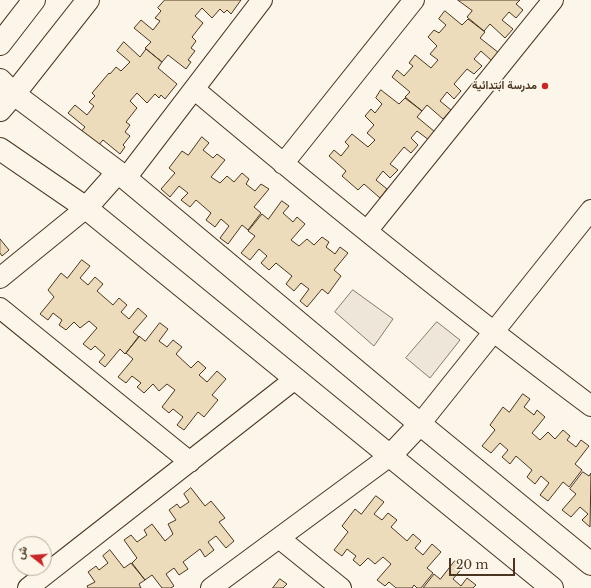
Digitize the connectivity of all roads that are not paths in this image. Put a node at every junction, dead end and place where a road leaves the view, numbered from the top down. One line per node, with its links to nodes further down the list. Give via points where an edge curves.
1 (34, 0): 6 (street)
2 (88, 0): 8 (street)
3 (262, 0): 7 (street)
4 (414, 0): 10 (street)
5 (553, 0): 14 (street)
6 (0, 44)
7 (194, 89): 10 (street); 11 (street)
8 (5, 95): 11 (street)
9 (0, 149): 12 (street)
10 (283, 164): 14 (street)
11 (122, 175): 12 (street); 20 (street)
12 (86, 208): 15 (street); 18 (street)
13 (591, 210): 17 (street)
14 (367, 231): 17 (street)
15 (0, 278)
16 (0, 308): 22 (street)
17 (493, 333): 19 (street); 20 (street)
18 (295, 379): 21 (street); 22 (street)
19 (591, 406)
20 (420, 424): 21 (street); 24 (street)
21 (390, 456): 23 (street); 28 (street)
22 (190, 462): 25 (street)
23 (280, 538): 26 (street); 27 (street)
24 (591, 564)
25 (28, 588)
26 (211, 588)
27 (341, 588)
28 (552, 588)

